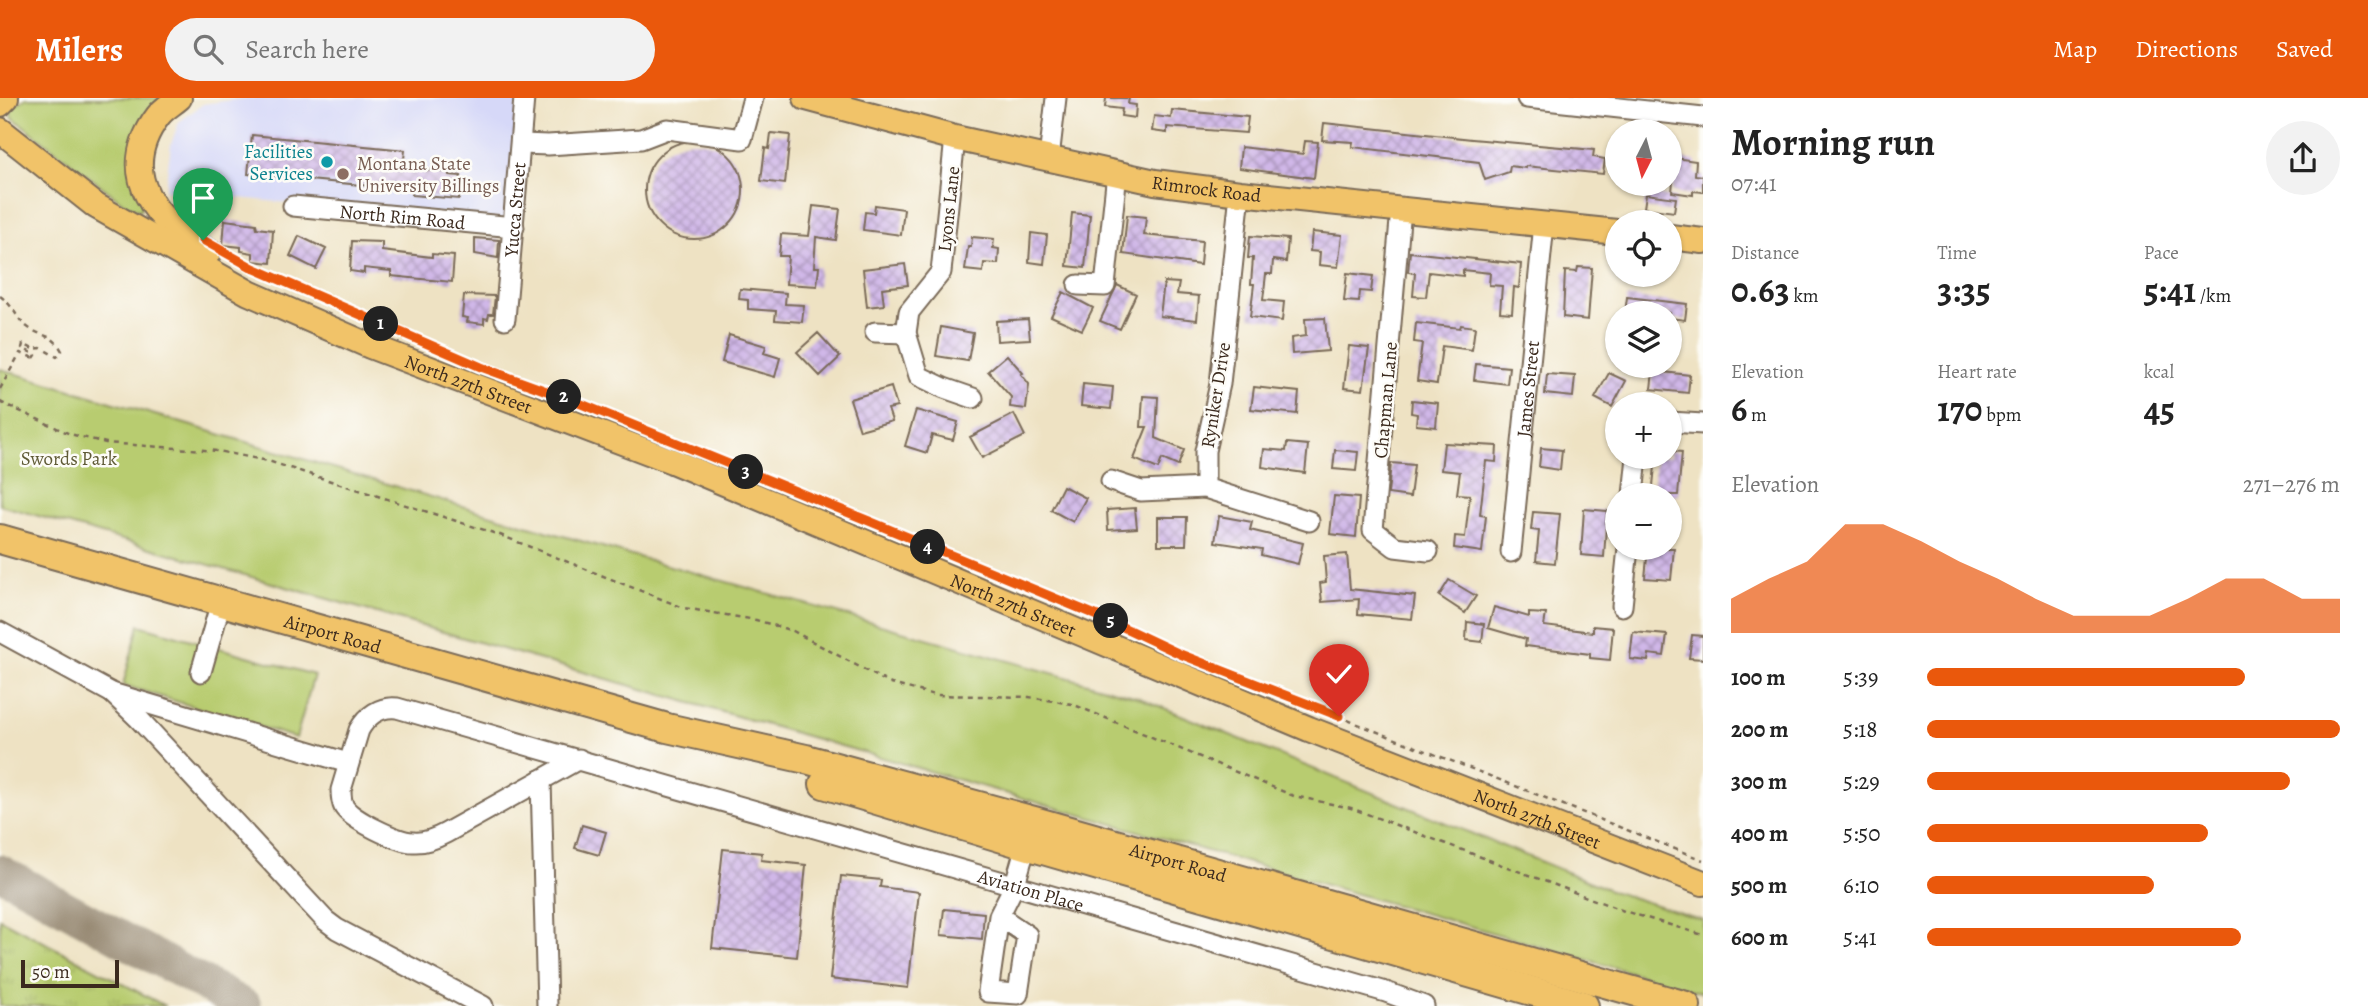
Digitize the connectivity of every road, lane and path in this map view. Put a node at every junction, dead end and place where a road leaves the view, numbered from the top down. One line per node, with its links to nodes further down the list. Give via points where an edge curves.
1 (6, 98): 8 (main road)
2 (179, 98): 29 (main road, via 159,114 140,157 146,194 155,210 185,239)
3 (524, 98): 12 (street, Yucca Street)
4 (753, 98): 12 (street, via 742,139 667,129 641,139)
5 (806, 98): 11 (main road, Rimrock Road)
6 (1056, 98): 13 (street)
7 (1527, 98): 9 (street)
8 (0, 104)
9 (1703, 117)
10 (0, 130): 29 (main road, North 27th Street, via 96,206 249,293)
11 (955, 138): 13 (main road, Rimrock Road); 28 (street, Lyons Lane, via 941,272 909,312)
12 (522, 144): 19 (street, Yucca Street)
13 (1049, 159): 14 (main road, Rimrock Road)
14 (1117, 173): 15 (main road, Rimrock Road); 24 (street, via 1105,286)
15 (1240, 193): 17 (main road, Rimrock Road); 39 (street, Ryniker Drive, via 1220,384 1205,451)
16 (293, 206): 19 (street, North Rim Road)
17 (1401, 209): 18 (main road, Rimrock Road); 43 (street, Chapman Lane, via 1373,530 1395,547)
18 (1544, 224): 20 (main road, Rimrock Road); 44 (street, James Street)
19 (514, 227): 26 (street, Yucca Street)
20 (1605, 231)
21 (1682, 238): 22 (main road)
22 (1703, 241)
23 (223, 251): 30 (path)
24 (1078, 285)
25 (0, 296): 32 (path, via 29,329 55,339 62,351 57,357 23,344 36,358 20,353)
26 (505, 319)
27 (875, 332): 28 (street)
28 (906, 333): 33 (street, via 919,376)
29 (370, 346): 58 (main road, North 27th Street, via 672,461 1309,729)
30 (481, 367)
31 (492, 371): 35 (path)
32 (0, 389)
33 (973, 398)
34 (0, 402): 61 (path, via 70,434 106,443 219,451 268,461 500,535 684,608 793,631 891,684 934,695 1029,697 1072,704 1294,796 1351,808 1624,911)
35 (623, 421)
36 (1682, 423): 37 (street)
37 (1703, 424)
38 (1111, 481): 39 (street, via 1141,491)
39 (1205, 488): 41 (street)
40 (807, 496): 49 (path)
41 (1309, 521)
42 (0, 539): 46 (highway, Airport Road)
43 (1428, 551)
44 (1511, 552)
45 (1627, 560): 47 (street)
46 (221, 602): 51 (street); 56 (highway, Airport Road, via 667,728 802,777)
47 (1622, 606)
48 (0, 632): 52 (street)
49 (1169, 648)
50 (1206, 664): 57 (path)
51 (201, 672)
52 (112, 693): 54 (street); 63 (street, via 325,920)
53 (579, 759): 54 (street, Aviation Place, via 387,707 363,722); 55 (street); 59 (street, Aviation Place)
54 (348, 763): 55 (street, Aviation Place, via 341,790 344,806 358,819 410,842 436,838)
55 (541, 780): 64 (street)
56 (1030, 833): 59 (street); 62 (highway, Airport Road); 68 (highway, Airport Road)
57 (1703, 860)
58 (1703, 883)
59 (1015, 884): 60 (street); 65 (street, Aviation Place)
60 (999, 916)
61 (1703, 935)
62 (1496, 981): 66 (highway); 67 (highway, Airport Road)
63 (483, 1006)
64 (547, 1006)
65 (1424, 1006)
66 (1519, 1006)
67 (1584, 1006)
68 (1686, 1006)

